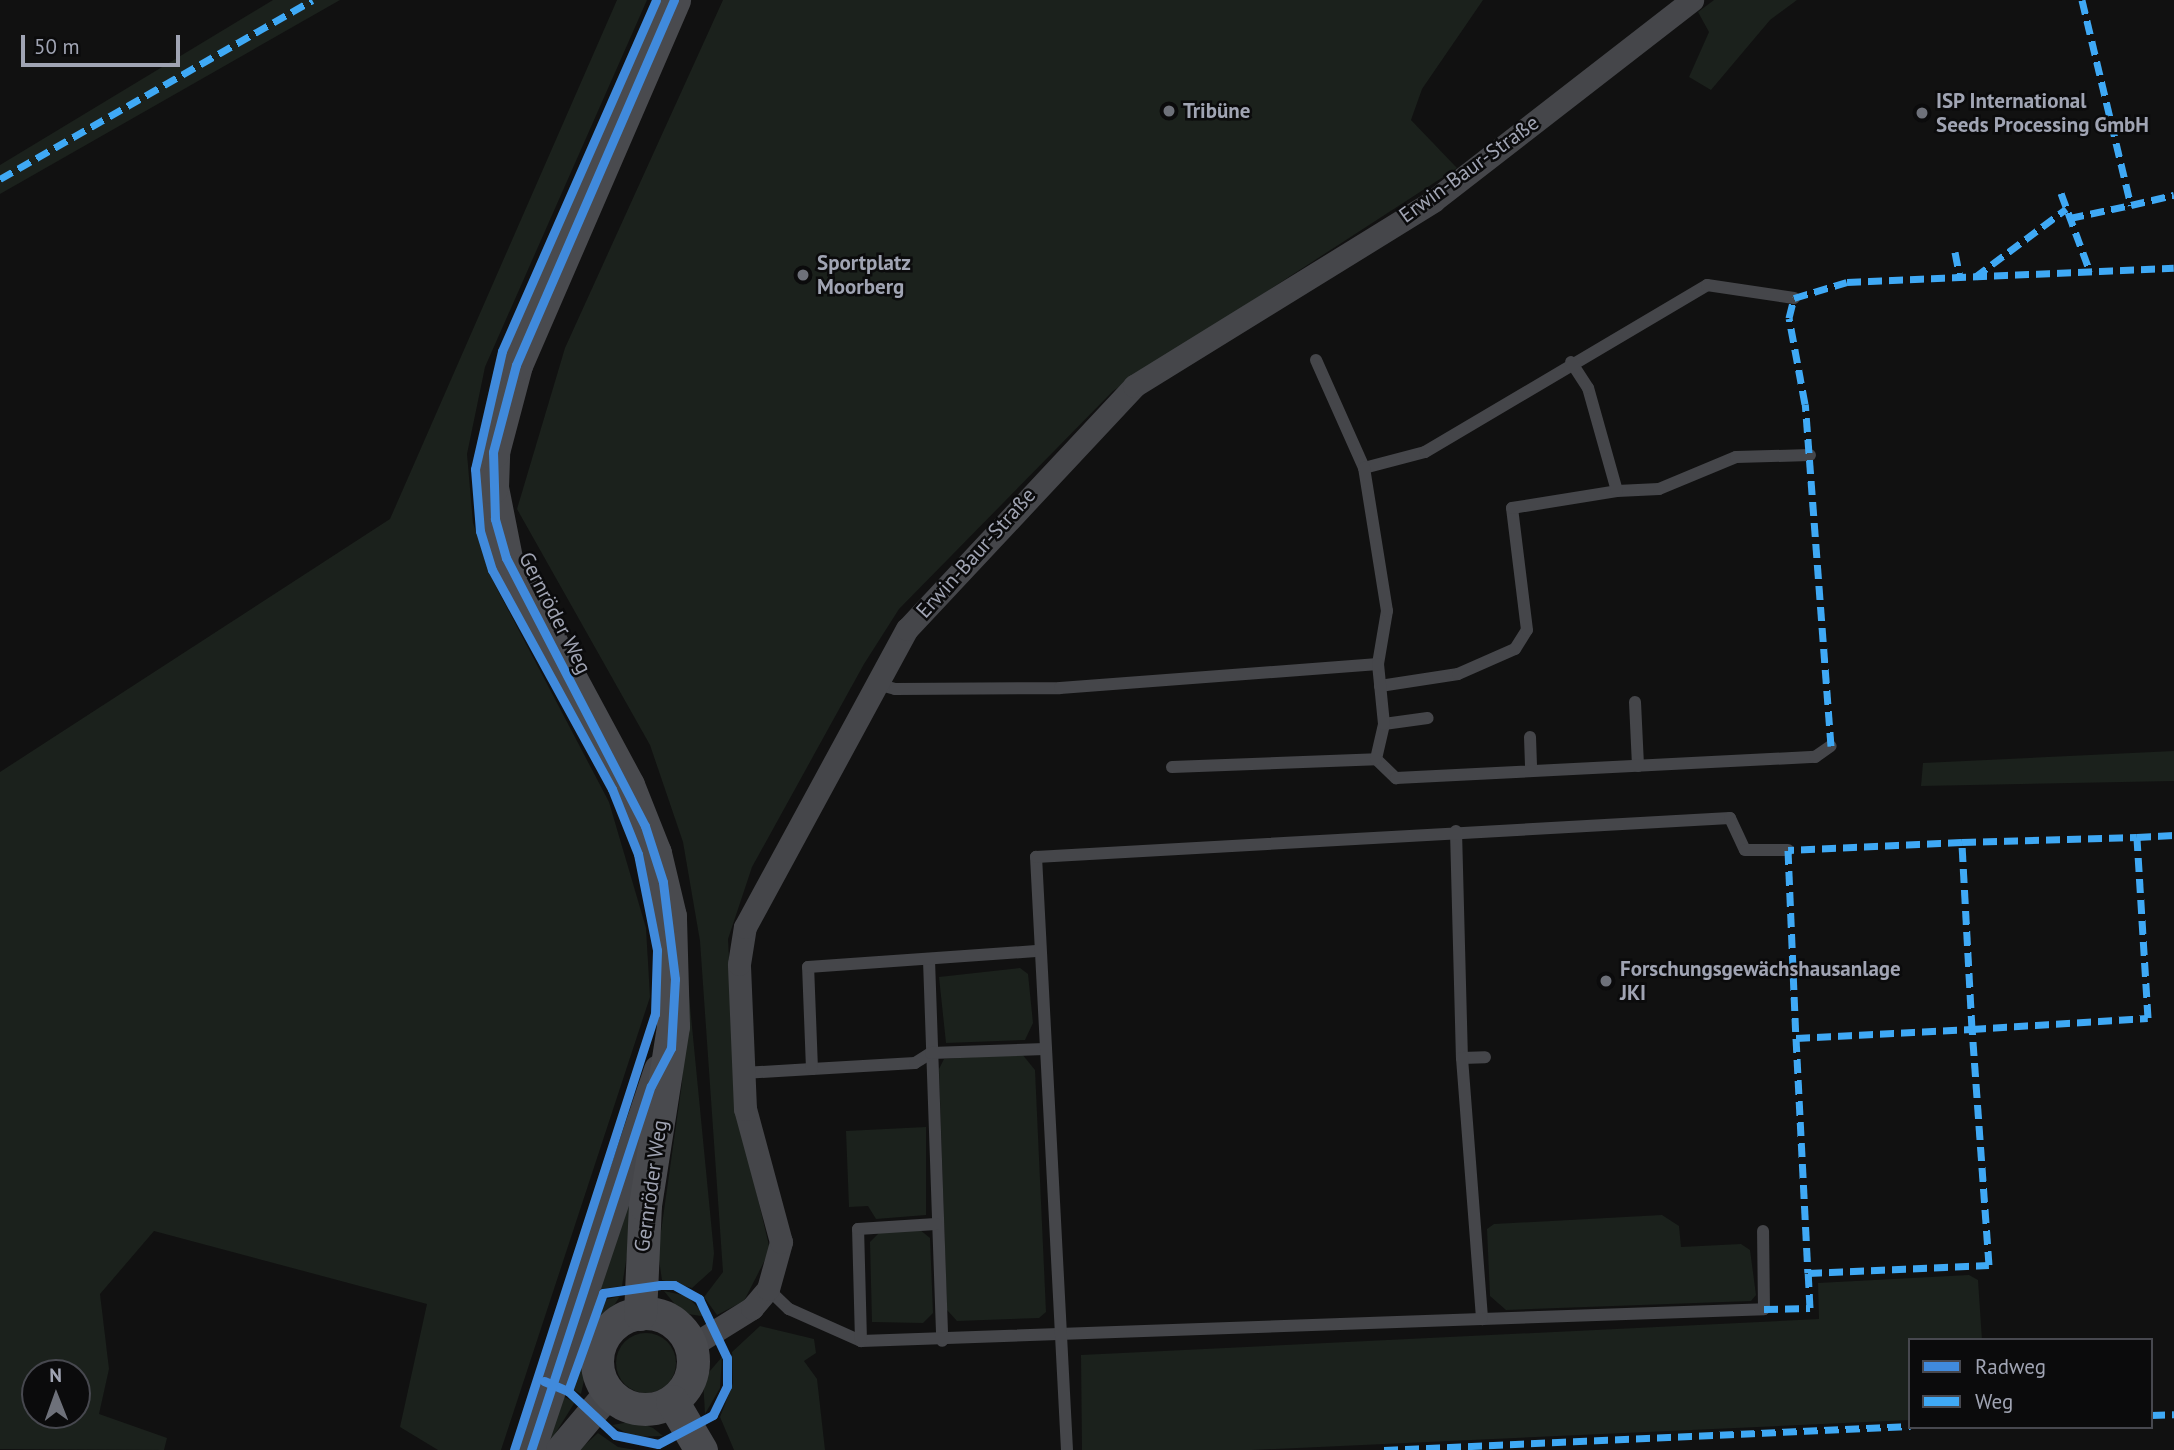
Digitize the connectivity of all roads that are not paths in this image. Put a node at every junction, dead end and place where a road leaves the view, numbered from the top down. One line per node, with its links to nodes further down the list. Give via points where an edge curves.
1 (674, 0): 25 (main road, Gernröder Weg, via 516,365 493,452 492,487 495,519 519,589 628,785 655,853 673,948)
2 (1692, 0): 10 (street, Erwin-Baur-Straße, via 1433,201 1134,386 955,573 907,629)
3 (1794, 298): 5 (lane, via 1706,285)
4 (1316, 360): 7 (lane)
5 (1571, 362): 7 (lane, via 1425,452); 8 (lane, via 1588,388)
6 (1810, 455): 8 (lane, via 1736,457 1659,489)
7 (1364, 468): 9 (lane, via 1387,611)
8 (1617, 491): 11 (lane, via 1512,508 1527,630 1515,649 1458,674)
9 (1378, 664): 10 (lane, via 1060,688 895,689); 11 (lane)
10 (873, 683): 31 (street, Erwin-Baur-Straße, via 745,927 739,964)
11 (1380, 686): 14 (lane)
12 (1635, 702): 18 (lane)
13 (1428, 718): 14 (lane)
14 (1384, 724): 17 (lane)
15 (1530, 737): 20 (lane)
16 (1830, 746): 18 (lane, via 1815,757)
17 (1376, 759): 19 (lane); 20 (lane, via 1396,778)
18 (1638, 766): 20 (lane)
19 (1172, 767)
20 (1531, 771)
21 (1455, 831): 22 (lane, via 1730,818 1745,850); 23 (lane, via 1036,857); 29 (lane)
22 (1788, 850)
23 (1039, 951): 24 (lane); 26 (lane)
24 (929, 960): 27 (lane); 30 (lane, via 808,967)
25 (671, 1048): 35 (main road, Gernröder Weg, via 645,1205); 43 (street, via 651,1086)
26 (1045, 1049): 27 (lane); 37 (lane)
27 (931, 1053): 30 (lane, via 915,1063); 32 (lane)
28 (1485, 1057): 29 (lane)
29 (1462, 1058): 36 (lane)
30 (812, 1069): 31 (lane)
31 (743, 1073): 34 (street, Erwin-Baur-Straße, via 753,1144 780,1220 777,1268)
32 (936, 1224): 38 (lane, via 858,1228); 39 (lane)
33 (1763, 1231): 36 (lane, via 1764,1309)
34 (768, 1289): 38 (lane, via 789,1309); 40 (street, Erwin-Baur-Straße, via 733,1325)
35 (640, 1314): 40 (main road, via 669,1319); 41 (main road, via 617,1322 602,1340 598,1370)
36 (1482, 1319): 37 (lane)
37 (1061, 1335): 39 (lane); 46 (lane)
38 (862, 1341): 39 (lane)
39 (942, 1341)
40 (691, 1346): 42 (main road, via 692,1374)
41 (608, 1393): 42 (main road, via 636,1409); 44 (street)
42 (672, 1401): 45 (main road)
43 (531, 1450)
44 (561, 1450)
45 (701, 1450)
46 (1067, 1450)

